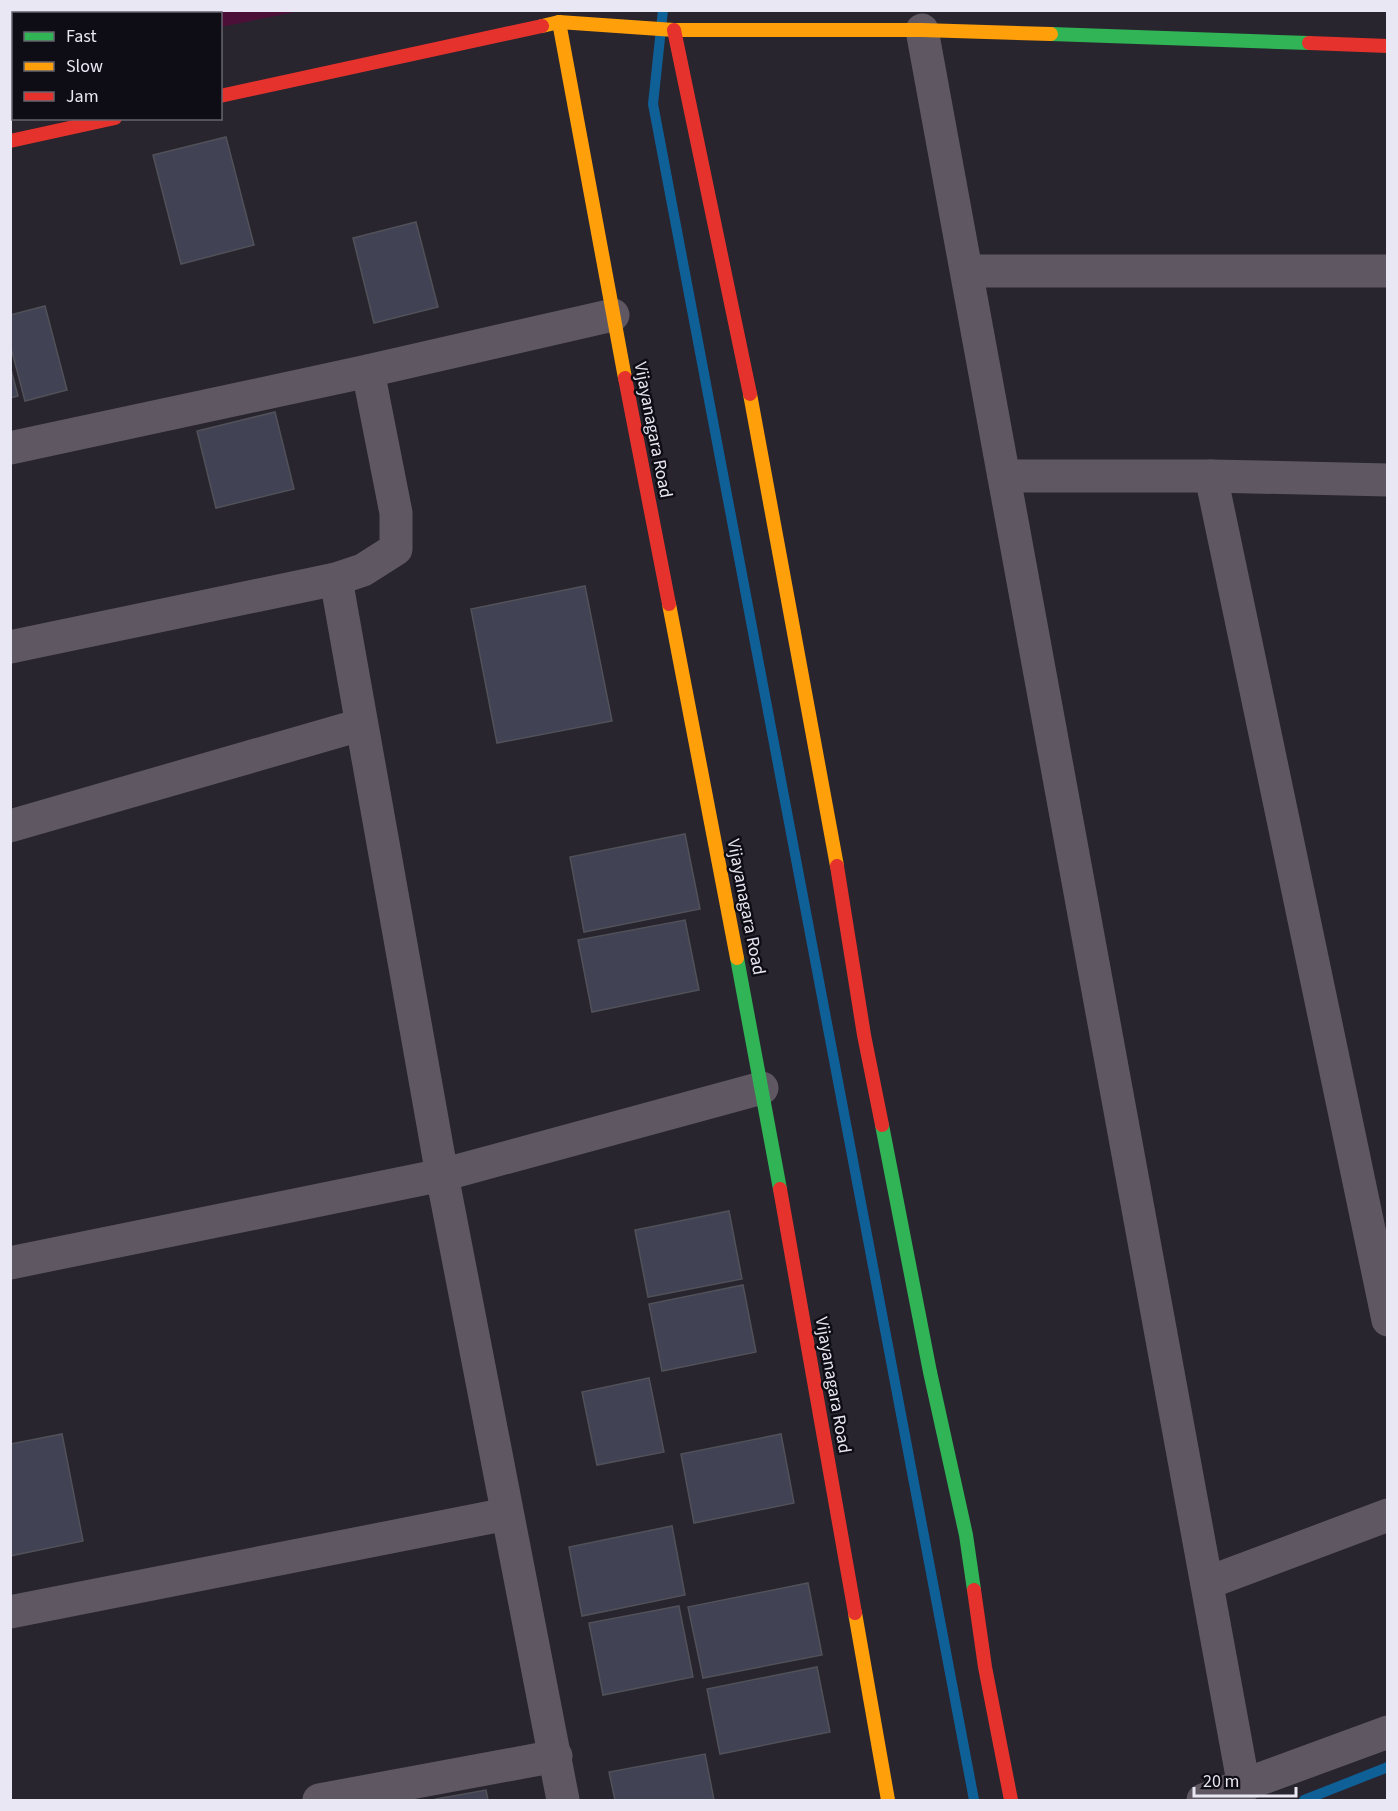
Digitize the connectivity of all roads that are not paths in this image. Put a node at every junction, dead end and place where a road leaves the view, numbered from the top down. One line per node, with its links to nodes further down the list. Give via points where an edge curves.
1 (598, 18): 2 (street); 3 (street)
2 (559, 22): 6 (street); 11 (street, Vijayanagara Road)
3 (674, 30): 4 (street); 35 (street, via 760,444 829,815 864,1035 966,1535 985,1667)
4 (922, 30): 5 (street); 10 (street)
5 (1388, 46)
6 (222, 96)
7 (107, 120): 8 (street)
8 (10, 141)
9 (1388, 270): 10 (street)
10 (967, 271): 14 (street)
11 (613, 315): 12 (street); 21 (street, Vijayanagara Road)
12 (368, 371): 13 (street); 17 (street, via 396,513 396,549 363,570)
13 (10, 448)
14 (1004, 476): 15 (street); 27 (street)
15 (1211, 476): 16 (street); 24 (street)
16 (1388, 480)
17 (336, 579): 18 (street); 19 (street)
18 (10, 647)
19 (360, 725): 20 (street); 22 (street)
20 (10, 826)
21 (762, 1088): 22 (street); 34 (street, Vijayanagara Road)
22 (442, 1175): 23 (street); 25 (street)
23 (10, 1263)
24 (1388, 1320)
25 (507, 1514): 28 (street); 30 (street)
26 (1388, 1515): 27 (street)
27 (1207, 1583): 31 (street)
28 (10, 1612)
29 (1388, 1732): 31 (street)
30 (555, 1756): 32 (street); 33 (street)
31 (1244, 1787): 36 (street)
32 (319, 1800)
33 (563, 1800)
34 (888, 1800)
35 (1011, 1800)
36 (1203, 1800)

